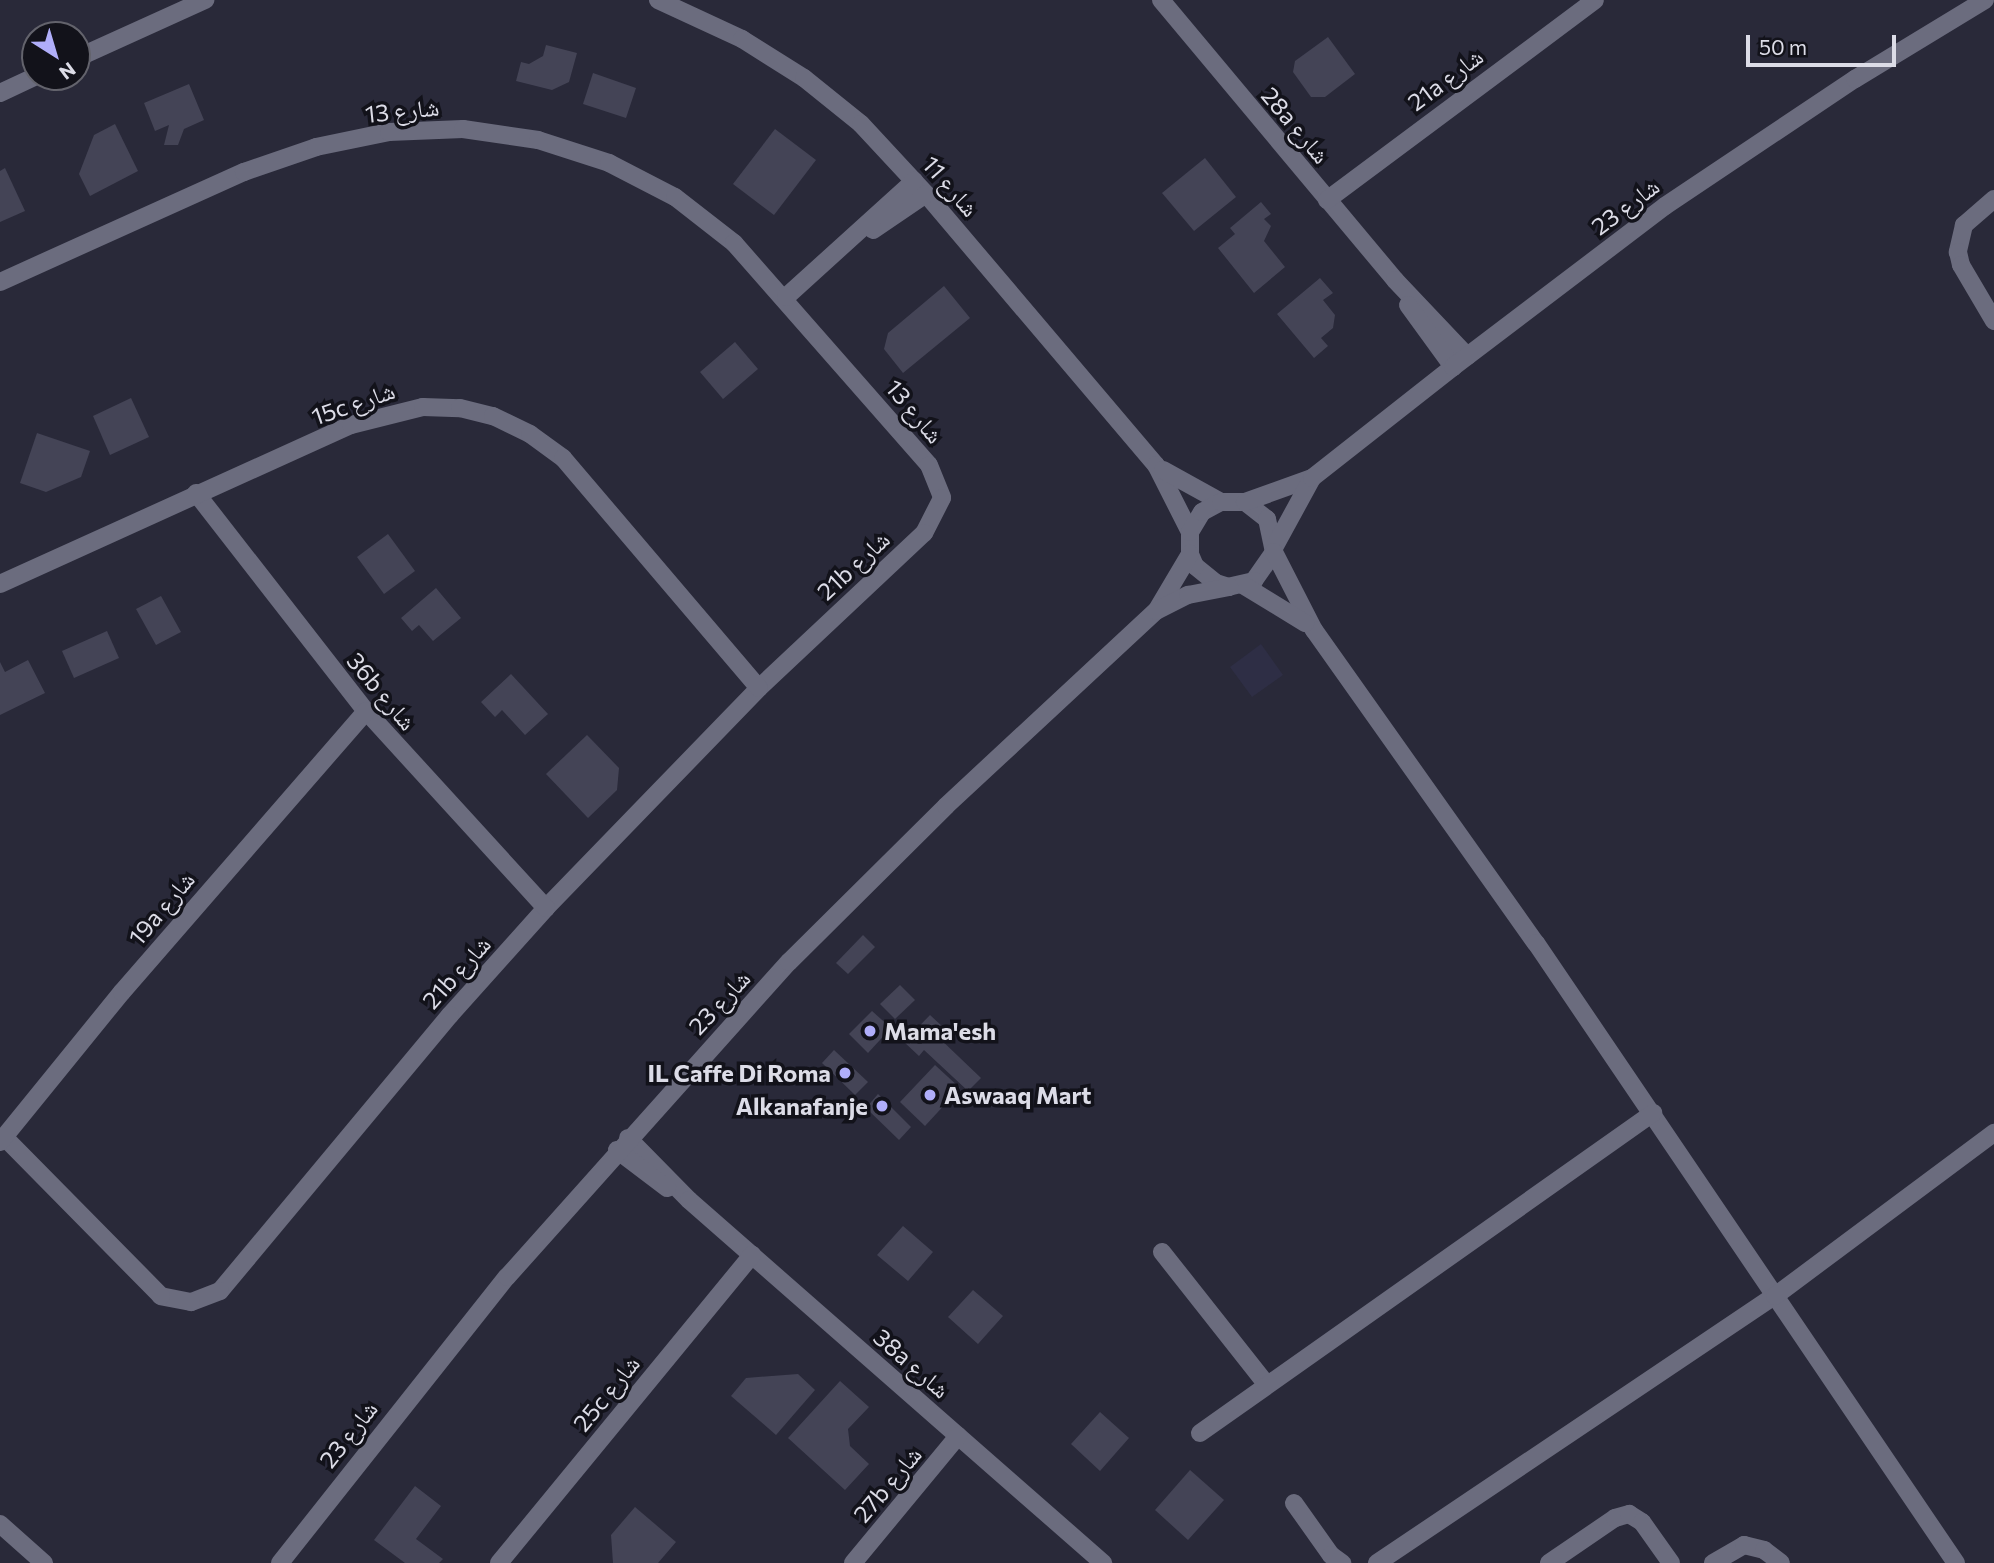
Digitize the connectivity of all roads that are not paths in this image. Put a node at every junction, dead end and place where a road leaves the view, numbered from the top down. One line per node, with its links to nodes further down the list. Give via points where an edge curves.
1 (205, 0): 6 (street)
2 (658, 0): 9 (street, شارع 11, via 742,39 804,78 861,124)
3 (1161, 0): 11 (street, 28a شارع)
4 (1595, 0): 11 (street, 21a شارع)
5 (1985, 0): 15 (street, شارع 23, via 1665,206)
6 (91, 52)
7 (21, 83): 8 (street)
8 (0, 93)
9 (920, 187): 13 (street); 16 (street, شارع 11)
10 (1994, 199): 14 (street, via 1964,225 1958,252)
11 (1327, 200): 15 (street, 28a شارع)
12 (0, 282): 13 (street, شارع 13, via 244,172 316,147 389,132 463,129 537,140 609,163 664,191 734,243)
13 (786, 297): 19 (street, شارع 13, via 929,465)
14 (1994, 320)
15 (1460, 362): 17 (street, شارع 23)
16 (1156, 465): 20 (street, شارع 11); 22 (street, شارع 11)
17 (1312, 478): 21 (street, شارع 23); 23 (street, شارع 23)
18 (196, 493): 25 (street, 15c شارع); 29 (street, 15c شارع, via 388,413 460,408 493,416 530,434 563,458); 30 (street, 36b شارع)
19 (942, 498): 29 (street, 21b شارع, via 924,533)
20 (1221, 502): 21 (street); 22 (street, via 1202,512)
21 (1245, 502): 23 (street, via 1267,519)
22 (1190, 531): 24 (street)
23 (1275, 549): 26 (street, via 1263,573); 28 (street)
24 (1190, 554): 26 (street, via 1204,576); 27 (street, شارع 23)
25 (0, 584)
26 (1236, 586): 27 (street, شارع 23, via 1188,595); 28 (street)
27 (1156, 611): 35 (street, شارع 23, via 877,874)
28 (1314, 630): 32 (street)
29 (758, 688): 31 (street, 21b شارع)
30 (366, 711): 31 (street, 36b شارع); 34 (street, 19a شارع, via 130,982)
31 (546, 908): 34 (street, 21b شارع, via 425,1045 230,1280 206,1299 176,1301 149,1286)
32 (1653, 1113): 38 (street); 39 (street)
33 (1994, 1133): 38 (street)
34 (2, 1139)
35 (623, 1144): 37 (street, 38a شارع); 46 (street, شارع 23, via 405,1401)
36 (1162, 1252): 39 (street)
37 (752, 1255): 41 (street, 38a شارع); 47 (street, 25c شارع)
38 (1775, 1296): 51 (street); 56 (street)
39 (1267, 1385): 40 (street)
40 (1200, 1433)
41 (958, 1436): 48 (street, 27b شارع); 49 (street, 38a شارع)
42 (1294, 1503): 50 (street, via 1331,1555)
43 (0, 1524): 44 (street)
44 (24, 1557): 45 (street)
45 (44, 1563)
46 (280, 1563)
47 (499, 1563)
48 (853, 1563)
49 (1103, 1563)
50 (1342, 1563)
51 (1377, 1563)
52 (1549, 1563): 53 (street, via 1615,1518 1629,1514 1642,1522)
53 (1671, 1563)
54 (1713, 1563): 55 (street, via 1744,1545 1764,1550)
55 (1781, 1563)
56 (1956, 1563)

